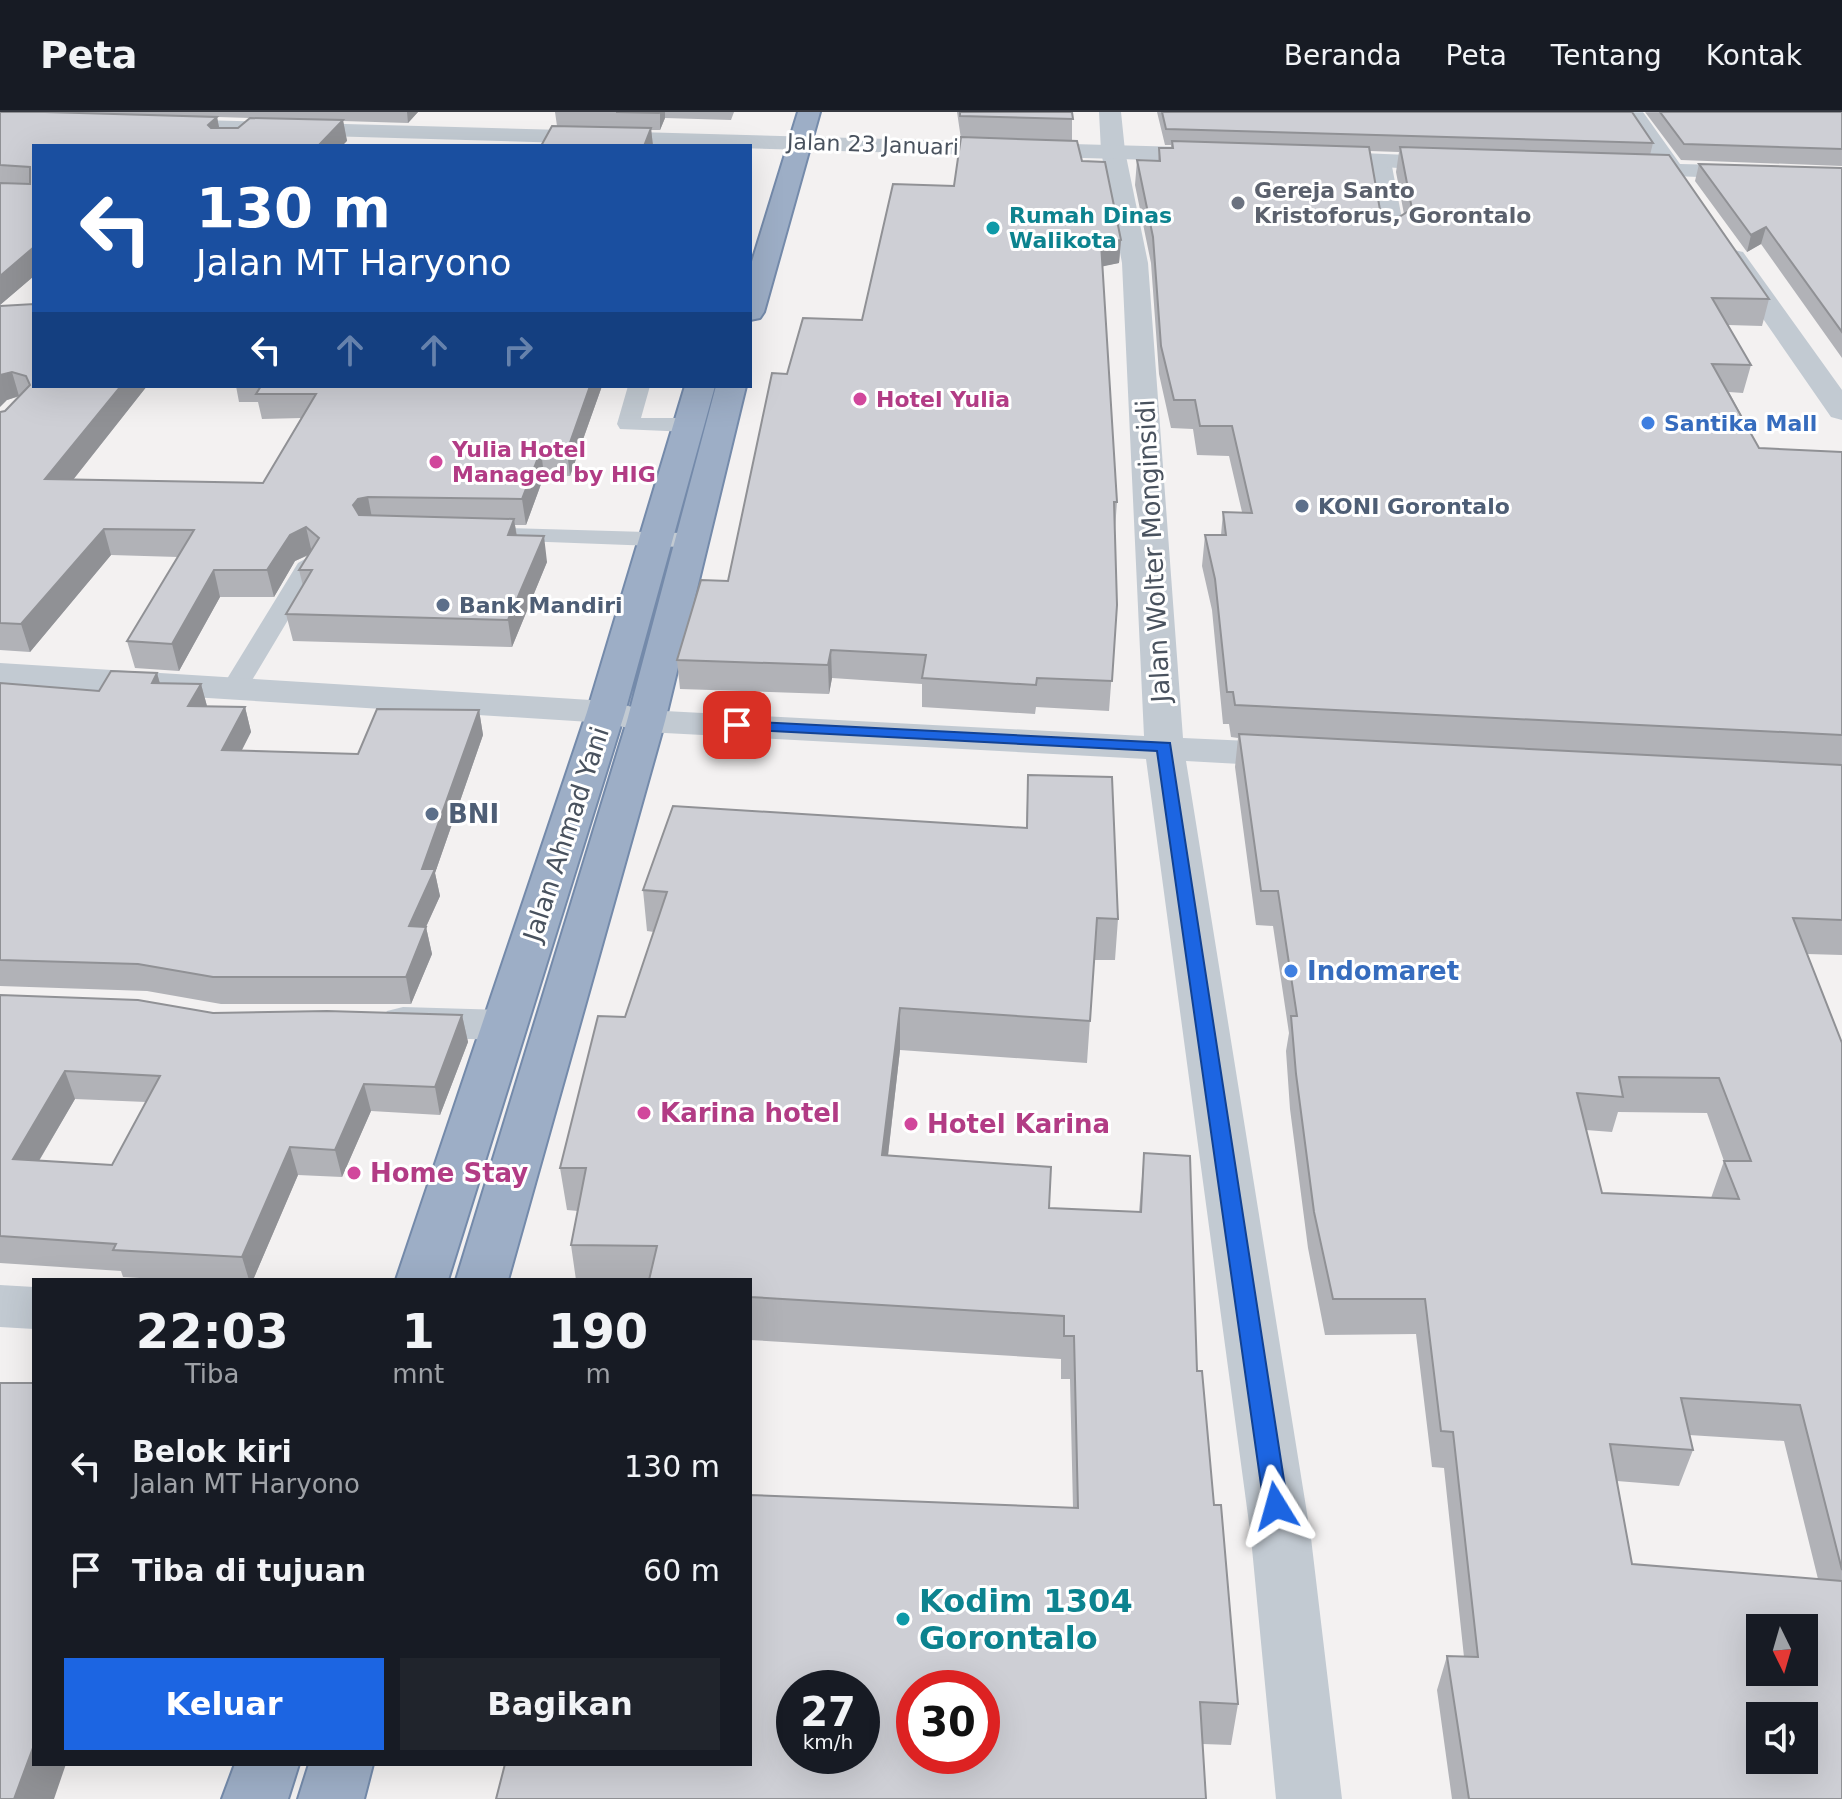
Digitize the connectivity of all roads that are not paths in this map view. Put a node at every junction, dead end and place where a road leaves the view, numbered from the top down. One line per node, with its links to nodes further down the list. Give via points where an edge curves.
1 (784, 112): 7 (highway)
2 (809, 112): 8 (highway)
3 (1110, 112): 9 (street, Jalan Wolter Monginsidi)
4 (1632, 112): 16 (street)
5 (140, 125): 6 (street, Jalan 23 Januari)
6 (232, 128): 7 (street, Jalan 23 Januari)
7 (776, 141): 8 (street, Jalan 23 Januari); 15 (highway)
8 (802, 144): 9 (street, Jalan 23 Januari); 21 (highway)
9 (1113, 151): 10 (street, Jalan 23 Januari); 35 (street, Jalan Wolter Monginsidi, via 1135,263)
10 (1238, 156)
11 (1285, 157): 12 (street)
12 (1379, 161): 13 (street); 20 (street)
13 (1472, 164)
14 (1595, 168): 16 (street)
15 (766, 171)
16 (1673, 171): 17 (street); 18 (street)
17 (1842, 175)
18 (1690, 196)
19 (1717, 234): 26 (street)
20 (1392, 235)
21 (759, 241): 22 (highway)
22 (752, 296)
23 (638, 388): 27 (lane, via 628,424)
24 (699, 388): 27 (highway, Jalan Ahmad Yani)
25 (730, 388): 29 (highway, Jalan Ahmad Yani)
26 (1842, 411)
27 (690, 425): 29 (highway, Jalan Ahmad Yani)
28 (451, 534): 29 (lane)
29 (674, 539): 33 (highway, Jalan Ahmad Yani); 34 (highway, Jalan Ahmad Yani)
30 (310, 563): 32 (lane)
31 (0, 674): 32 (street)
32 (235, 687): 33 (street)
33 (606, 712): 34 (street); 37 (highway, Jalan Ahmad Yani)
34 (646, 721): 35 (street); 38 (highway, Jalan Ahmad Yani)
35 (1164, 746): 36 (street); 49 (street, Jalan Wolter Monginsidi, via 1281,1538)
36 (1338, 758)
37 (538, 921): 38 (highway); 40 (highway, Jalan Ahmad Yani)
38 (585, 929): 42 (highway, Jalan Ahmad Yani)
39 (365, 1021): 40 (street)
40 (504, 1025): 41 (highway, Jalan Ahmad Yani)
41 (423, 1278)
42 (483, 1278)
43 (0, 1306): 44 (street)
44 (32, 1308)
45 (266, 1766): 47 (highway)
46 (340, 1766): 48 (highway)
47 (255, 1799)
48 (331, 1799)
49 (1309, 1799)

